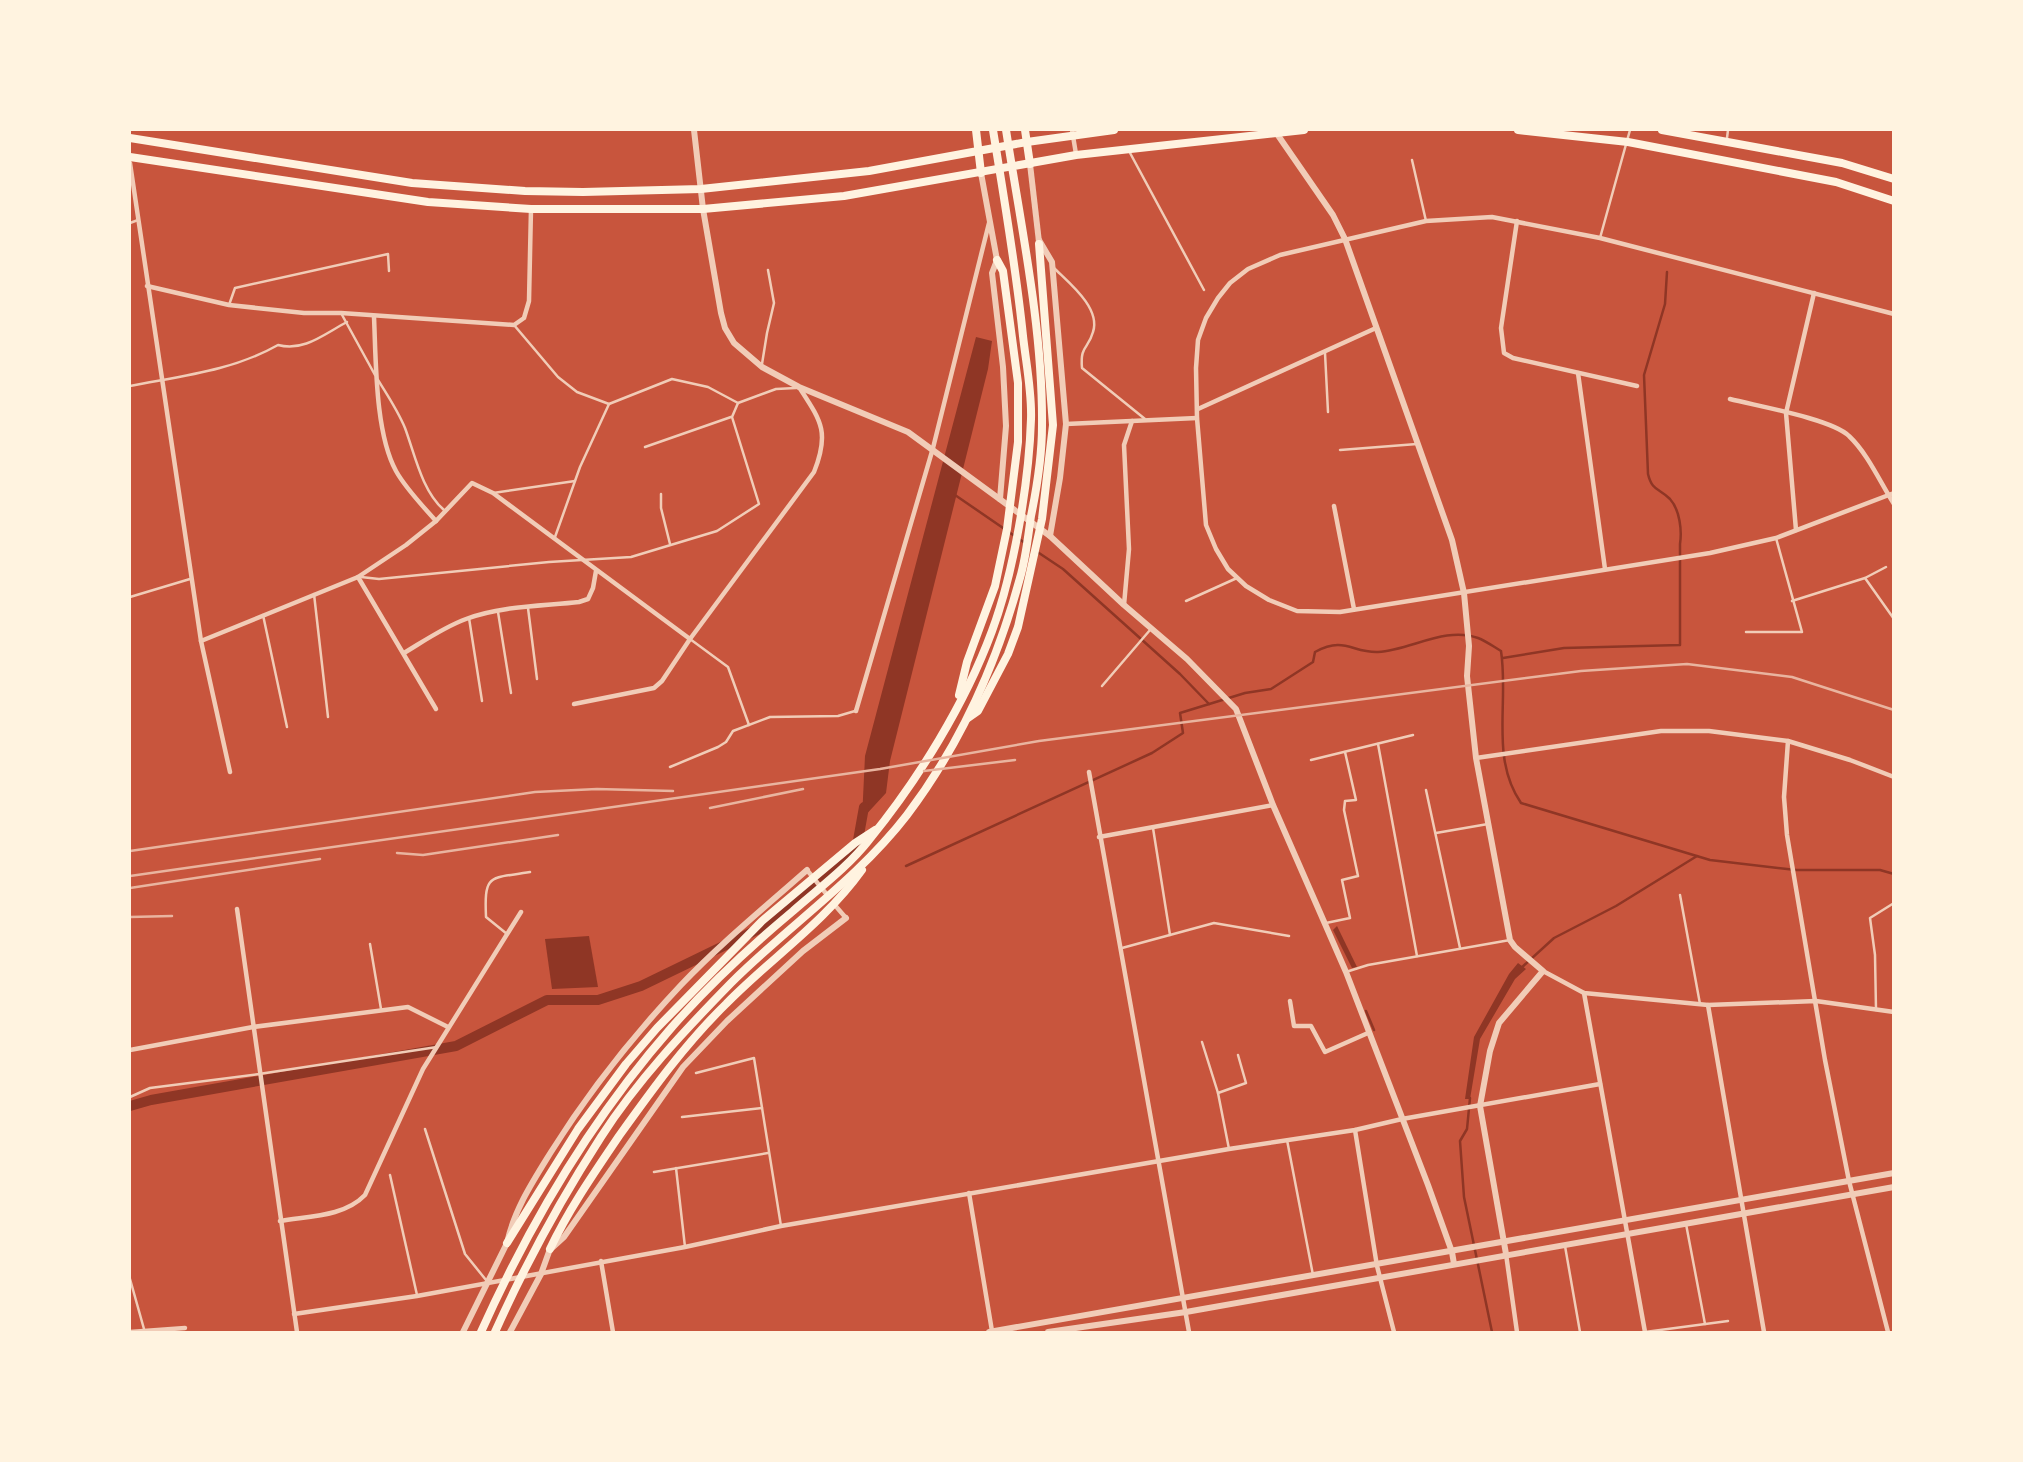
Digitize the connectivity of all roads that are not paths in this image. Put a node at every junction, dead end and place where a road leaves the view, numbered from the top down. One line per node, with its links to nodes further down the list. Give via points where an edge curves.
1 (694, 130): 28 (street)
2 (976, 130): 20 (main road)
3 (993, 130): 121 (main road, via 1018,287 1031,417 1011,561 993,630)
4 (1006, 130): 125 (main road, via 1038,343 1042,428 1021,575 1000,642)
5 (1025, 130): 16 (main road)
6 (1114, 130): 13 (main road)
7 (1304, 130): 12 (main road)
8 (1518, 130): 17 (main road)
9 (1630, 130): 17 (lane)
10 (1662, 130): 14 (main road)
11 (1728, 130): 18 (lane)
12 (1275, 131): 19 (main road); 38 (street)
13 (1072, 132): 16 (main road); 21 (street)
14 (1695, 133): 18 (main road)
15 (130, 138): 28 (main road, via 412,183 525,191)
16 (1027, 142): 20 (main road); 25 (main road)
17 (1628, 142): 29 (main road, via 1836,182); 37 (lane)
18 (1726, 142): 27 (main road, via 1842,163)
19 (1128, 149): 21 (main road); 45 (lane)
20 (979, 152): 26 (main road); 28 (main road, via 869,171)
21 (1076, 155): 25 (main road)
22 (130, 157): 30 (main road, via 428,202)
23 (1412, 160): 34 (lane)
24 (130, 163): 33 (street)
25 (1030, 164): 26 (main road); 39 (street)
26 (981, 173): 31 (main road, via 844,196); 32 (street)
27 (1894, 179)
28 (701, 189): 31 (street)
29 (1894, 201)
30 (531, 209): 31 (main road); 52 (street, via 527,311)
31 (704, 209): 55 (street, via 725,328 734,343)
32 (990, 219): 40 (street); 75 (street)
33 (138, 220): 36 (lane); 44 (street)
34 (1426, 221): 35 (street, via 1493,216); 38 (street)
35 (1517, 221): 37 (street); 56 (street, via 1501,328 1504,353)
36 (130, 223)
37 (1600, 238): 46 (street)
38 (1345, 239): 53 (street); 65 (street, via 1280,255 1230,283 1206,318 1198,340)
39 (1039, 242): 41 (street); 125 (main road, via 1053,425 1042,519 1008,654 978,711)
40 (997, 260): 81 (street, via 992,273 1006,426); 121 (main road, via 1003,271 1018,383 1018,442 995,586 967,662)
41 (1052, 265): 70 (lane, via 1088,305 1094,321 1093,333 1080,353 1082,368); 72 (street)
42 (768, 270): 55 (lane, via 774,303)
43 (389, 271): 47 (lane, via 388,254 235,288)
44 (147, 286): 47 (street); 58 (street)
45 (1204, 290)
46 (1814, 293): 49 (street); 67 (street)
47 (229, 305): 48 (street)
48 (341, 313): 50 (street); 51 (lane)
49 (1894, 314)
50 (374, 317): 52 (street); 57 (street)
51 (347, 322): 57 (lane); 58 (lane, via 304,347 278,345 228,366)
52 (514, 325): 64 (lane, via 558,377)
53 (1377, 327): 54 (street); 73 (street)
54 (1325, 351): 65 (street); 66 (lane)
55 (762, 367): 61 (street)
56 (1578, 373): 60 (street); 93 (street)
57 (377, 379): 84 (lane, via 393,403 434,501); 85 (street, via 387,452 404,483)
58 (160, 380): 59 (lane); 96 (street)
59 (130, 386)
60 (1637, 386)
61 (799, 387): 63 (lane, via 776,389); 75 (street, via 908,432); 113 (street, via 820,419 823,438 814,472)
62 (1730, 399): 67 (street)
63 (738, 403): 64 (lane, via 708,387 672,379); 68 (lane)
64 (609, 404): 77 (lane)
65 (1198, 410): 69 (street)
66 (1328, 412)
67 (1786, 413): 80 (street, via 1827,423 1848,435); 86 (street)
68 (732, 417): 74 (lane); 90 (lane, via 759,504 717,531)
69 (1197, 418): 70 (street); 97 (street, via 1206,525 1228,569)
70 (1146, 420): 71 (street)
71 (1132, 421): 72 (street); 104 (street, via 1124,445 1129,550)
72 (1066, 424): 87 (street)
73 (1417, 444): 76 (lane); 99 (street, via 1452,540)
74 (645, 447)
75 (933, 449): 81 (street); 123 (street)
76 (1340, 450)
77 (575, 481): 78 (lane); 88 (lane)
78 (493, 493): 84 (street, via 472,483); 88 (street)
79 (662, 494): 90 (lane)
80 (1891, 494): 82 (street); 86 (street)
81 (1000, 499): 87 (street)
82 (1894, 504)
83 (1334, 506): 106 (street)
84 (446, 512): 85 (street)
85 (436, 521): 95 (street)
86 (1796, 530): 89 (street)
87 (1050, 537): 104 (street)
88 (554, 538): 91 (street)
89 (1776, 538): 93 (street); 103 (lane)
90 (670, 544): 91 (lane, via 631,557)
91 (582, 559): 94 (street); 95 (lane, via 379,579)
92 (1886, 567): 98 (lane)
93 (1605, 569): 99 (street)
94 (596, 570): 105 (street, via 588,599); 113 (street)
95 (358, 577): 100 (street); 115 (street)
96 (192, 578): 101 (lane); 114 (street)
97 (1238, 578): 102 (lane); 106 (street, via 1269,600 1297,611)
98 (1865, 578): 103 (lane); 110 (lane)
99 (1464, 593): 106 (street); 132 (street)
100 (314, 594): 108 (street); 124 (lane)
101 (130, 597)
102 (1186, 601)
103 (1792, 601): 112 (lane, via 1802,632)
104 (1124, 606): 111 (street)
105 (528, 608): 107 (street); 116 (lane)
106 (1354, 609)
107 (498, 612): 109 (street); 118 (lane)
108 (263, 615): 114 (street); 127 (lane)
109 (469, 618): 115 (street); 119 (lane)
110 (1894, 619)
111 (1151, 628): 117 (lane); 139 (street, via 1236,709)
112 (1746, 632)
113 (690, 639): 120 (street, via 654,688); 126 (lane, via 728,667)
114 (201, 641): 135 (street)
115 (404, 653): 122 (street)
116 (537, 679)
117 (1102, 685)
118 (511, 693)
119 (482, 701)
120 (574, 704)
121 (956, 708): 142 (main road)
122 (436, 709)
123 (856, 711): 126 (lane, via 838,716 771,717)
124 (328, 717)
125 (968, 718): 145 (main road, via 906,816)
126 (749, 726): 134 (lane, via 733,731 718,747)
127 (287, 727)
128 (1413, 735): 130 (lane)
129 (1788, 741): 132 (street, via 1709,731 1661,731); 137 (street); 166 (street, via 1787,835)
130 (1378, 744): 131 (lane); 161 (lane)
131 (1345, 752): 133 (lane); 153 (lane, via 1356,800 1345,801 1344,810 1358,876 1342,880 1350,918)
132 (1476, 758): 140 (street)
133 (1311, 760)
134 (670, 767)
135 (230, 772)
136 (1090, 774): 144 (street)
137 (1894, 777)
138 (1426, 790): 143 (lane)
139 (1273, 805): 141 (street); 153 (street)
140 (1489, 824): 143 (lane); 157 (street)
141 (1152, 826): 144 (street); 155 (lane)
142 (877, 828): 210 (main road, via 762,921 657,1028 578,1129); 235 (main road, via 830,879 713,982 643,1062 593,1128 528,1237)
143 (1436, 833): 160 (lane)
144 (1099, 837): 159 (street)
145 (875, 851): 213 (main road, via 834,907 762,969 685,1047 579,1194); 236 (main road, via 734,980 639,1085 602,1136 542,1237)
146 (807, 870): 152 (street); 210 (street, via 698,969 585,1100 528,1189)
147 (530, 872): 154 (lane, via 496,878 486,886 486,917)
148 (1680, 895): 167 (lane)
149 (1894, 903): 170 (lane, via 1870,918)
150 (237, 909): 172 (street)
151 (521, 912): 154 (street)
152 (846, 918): 213 (street, via 736,1012 683,1067 564,1237)
153 (1323, 923): 163 (street)
154 (507, 934): 173 (street)
155 (1170, 935): 156 (lane, via 1214,923); 159 (lane)
156 (1289, 936)
157 (1510, 940): 160 (lane); 162 (street)
158 (370, 944): 169 (lane)
159 (1121, 948): 193 (street)
160 (1461, 949): 161 (lane)
161 (1417, 956): 163 (lane)
162 (1543, 971): 164 (street); 184 (street, via 1499,1023)
163 (1346, 972): 174 (street)
164 (1584, 993): 167 (street); 181 (street)
165 (1290, 1001): 174 (street, via 1294,1027 1311,1026 1325,1052)
166 (1816, 1001): 168 (street); 170 (street); 198 (street)
167 (1700, 1004): 168 (street)
168 (1708, 1005): 202 (street)
169 (381, 1009): 172 (street); 173 (street, via 408,1007)
170 (1876, 1010): 171 (street)
171 (1894, 1012)
172 (253, 1027): 177 (street); 180 (street)
173 (449, 1027): 176 (street)
174 (1368, 1033): 187 (street)
175 (1202, 1042): 182 (lane)
176 (437, 1047): 180 (lane); 204 (street, via 365,1195 344,1210)
177 (130, 1050)
178 (1238, 1055): 182 (lane, via 1246,1083)
179 (696, 1073): 185 (lane, via 754,1058)
180 (259, 1076): 183 (lane, via 150,1088); 204 (street)
181 (1600, 1084): 184 (street); 205 (street)
182 (1218, 1093): 191 (lane)
183 (130, 1097)
184 (1480, 1106): 187 (street); 209 (street)
185 (763, 1108): 186 (lane); 192 (lane)
186 (682, 1117)
187 (1402, 1119): 189 (street); 214 (street)
188 (425, 1129): 223 (lane, via 465,1254)
189 (1355, 1130): 190 (street); 218 (street)
190 (1287, 1140): 191 (street); 220 (lane)
191 (1229, 1149): 193 (street)
192 (770, 1152): 194 (lane); 207 (lane)
193 (1159, 1162): 200 (street); 225 (street)
194 (676, 1168): 195 (lane); 212 (lane)
195 (654, 1172)
196 (1894, 1173): 198 (street)
197 (390, 1175): 224 (lane)
198 (1849, 1181): 201 (street); 202 (street)
199 (1894, 1187): 201 (street)
200 (969, 1193): 207 (street); 239 (street)
201 (1852, 1194): 203 (street); 247 (street)
202 (1741, 1200): 203 (street); 205 (street)
203 (1743, 1213): 206 (street); 246 (street)
204 (280, 1221): 227 (street)
205 (1625, 1221): 208 (street); 209 (street)
206 (1685, 1222): 208 (street); 229 (lane)
207 (781, 1226): 212 (street)
208 (1627, 1234): 211 (street); 245 (street)
209 (1503, 1242): 214 (street); 215 (street)
210 (508, 1243): 223 (street)
211 (1565, 1244): 215 (street); 244 (lane)
212 (685, 1247): 216 (street)
213 (550, 1250): 219 (street)
214 (1452, 1252): 217 (street); 218 (street)
215 (1506, 1254): 217 (street); 243 (street)
216 (601, 1261): 219 (street); 238 (street)
217 (1454, 1264): 221 (street)
218 (1377, 1266): 220 (street); 221 (street)
219 (541, 1274): 223 (street); 237 (street)
220 (1313, 1276): 225 (street)
221 (1382, 1277): 226 (street); 242 (street)
222 (130, 1279): 232 (lane)
223 (487, 1282): 224 (street); 234 (street)
224 (417, 1296): 227 (street)
225 (1185, 1299): 226 (street); 239 (street)
226 (1186, 1312): 240 (street); 241 (street)
227 (294, 1314): 233 (street)
228 (1728, 1321): 229 (lane)
229 (1704, 1324): 245 (lane)
230 (186, 1330): 232 (street)
231 (130, 1332): 232 (street)
232 (144, 1332)
233 (297, 1332)
234 (463, 1332)
235 (481, 1332)
236 (495, 1332)
237 (510, 1332)
238 (613, 1332)
239 (992, 1332)
240 (1048, 1332)
241 (1189, 1332)
242 (1394, 1332)
243 (1517, 1332)
244 (1580, 1332)
245 (1645, 1332)
246 (1764, 1332)
247 (1888, 1332)

